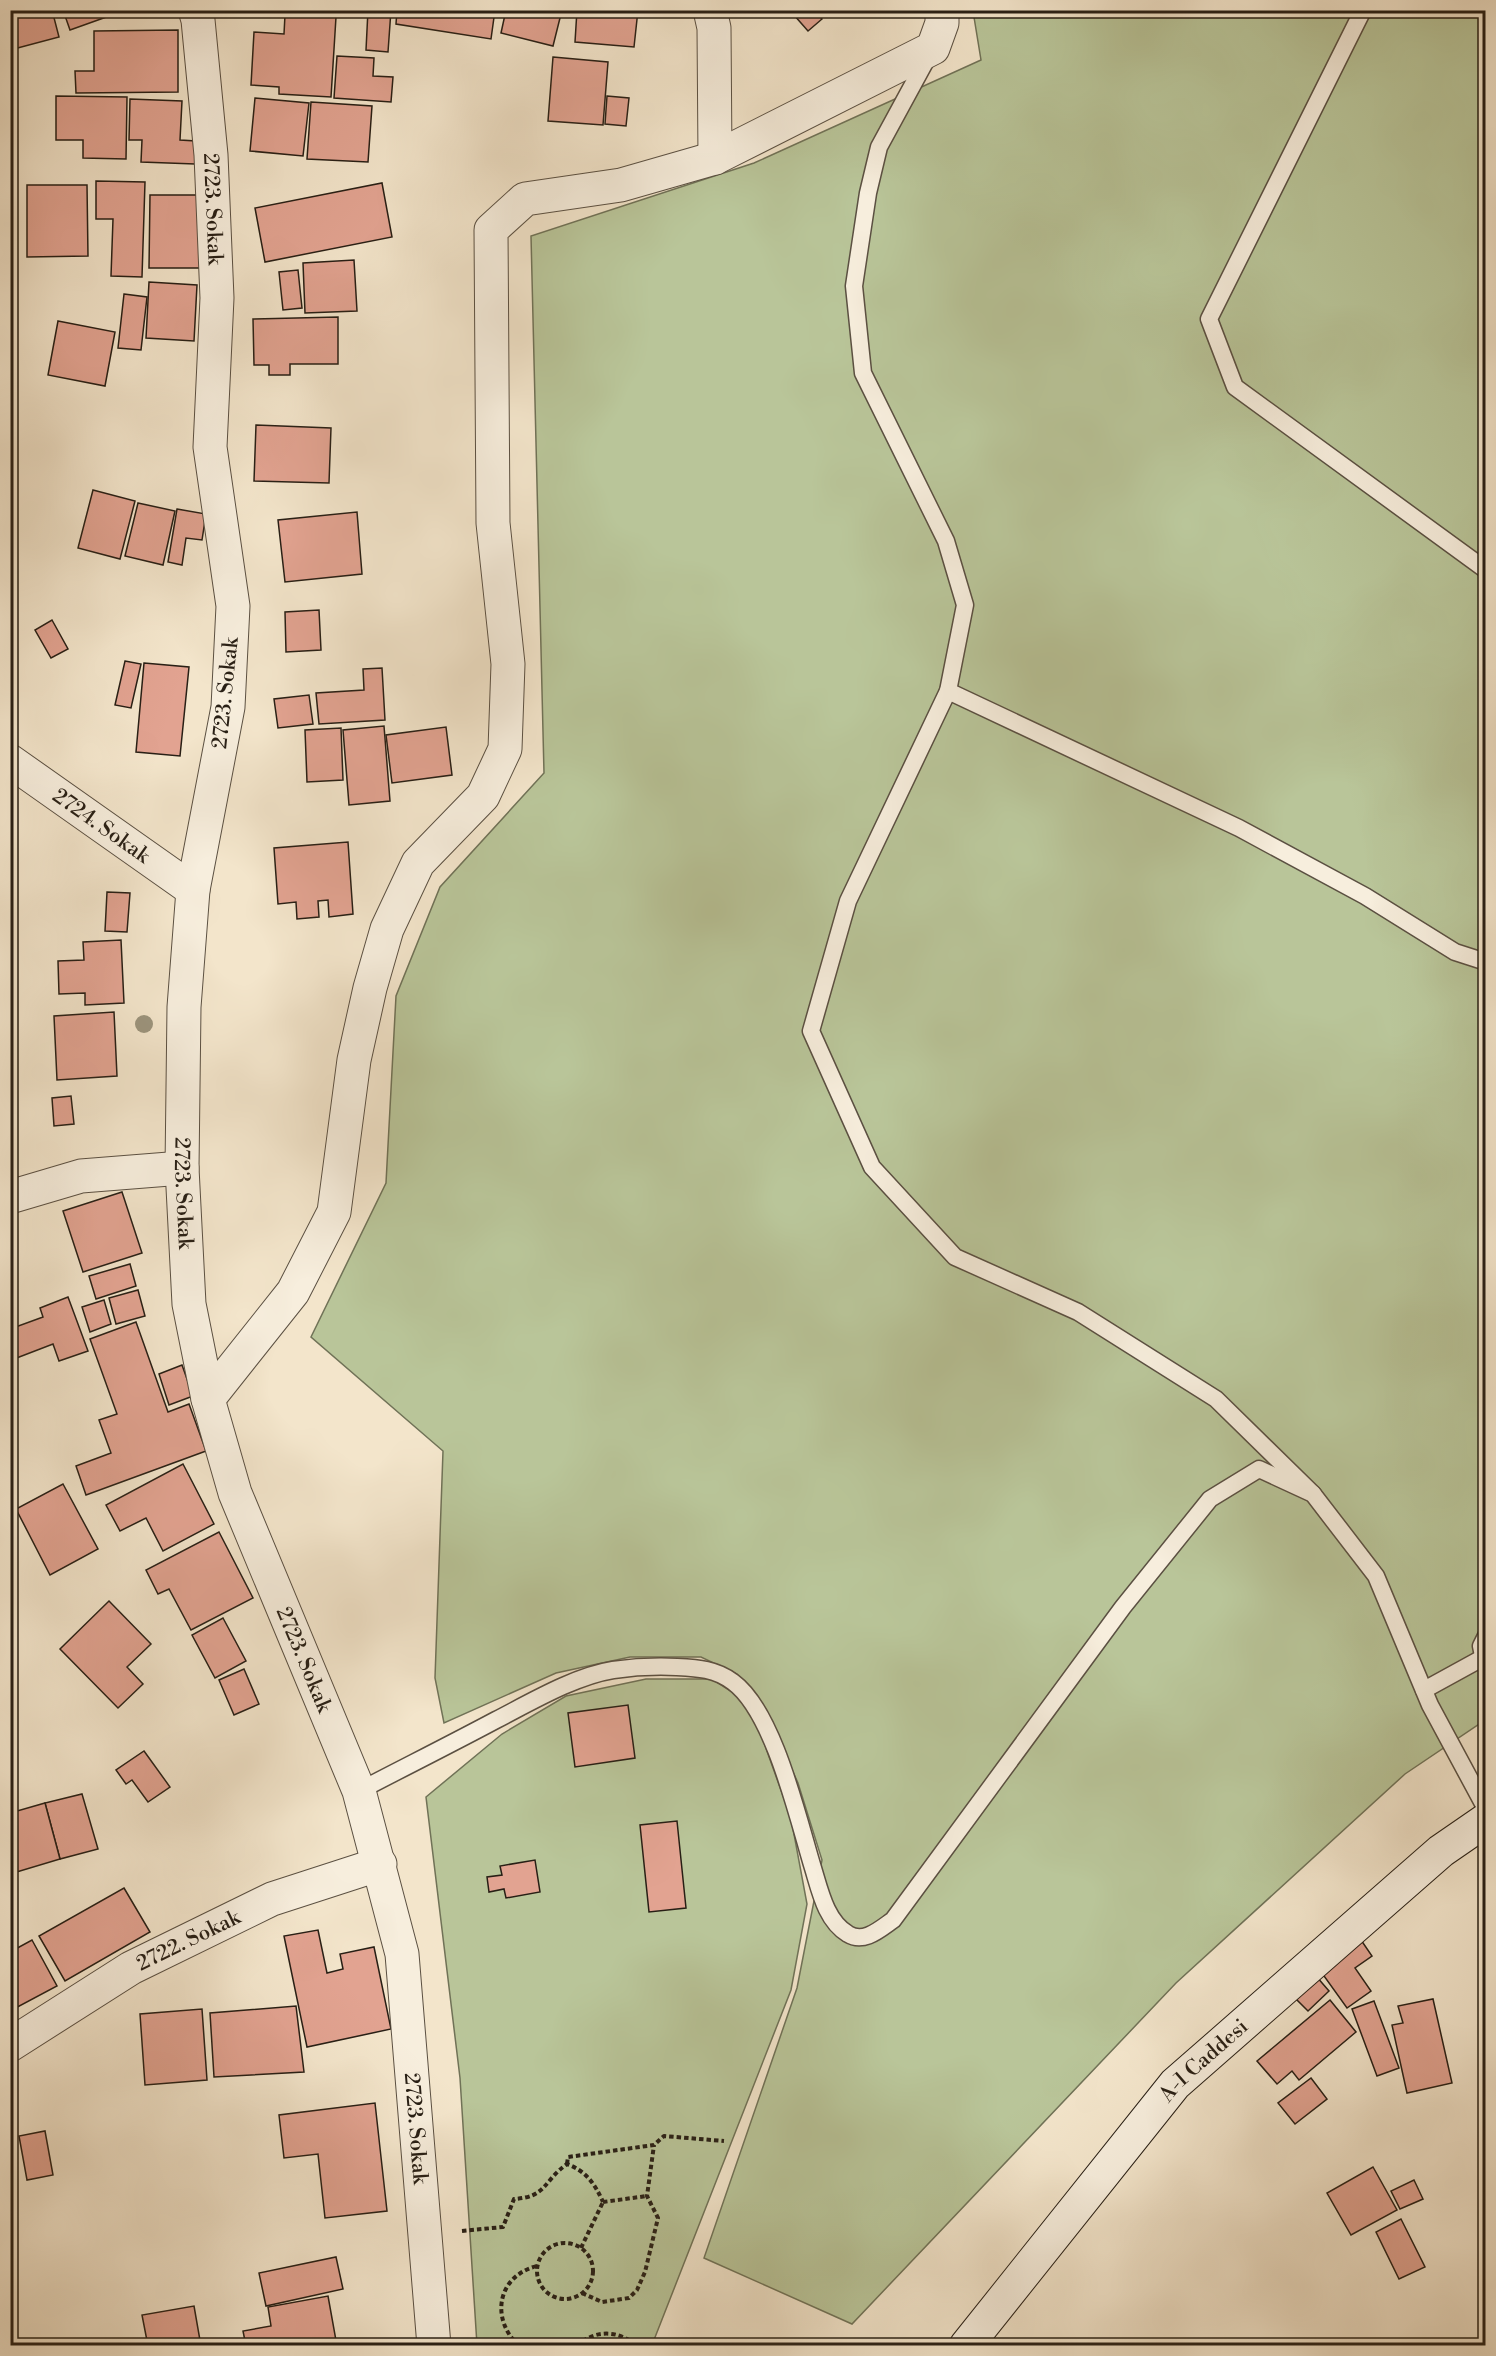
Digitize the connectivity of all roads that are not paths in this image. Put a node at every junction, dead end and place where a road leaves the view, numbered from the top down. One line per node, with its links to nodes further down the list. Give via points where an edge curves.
1 (195, 10): 10 (street, 2723. Sokak, via 211,155 217,298 210,447 233,606 228,706)
2 (710, 10): 6 (street, via 714,28)
3 (942, 10): 5 (street)
4 (1363, 10): 7 (lane, via 1209,318 1235,387)
5 (933, 48): 6 (street); 8 (lane, via 879,147 854,286 863,373 946,541 965,605)
6 (715, 158): 16 (street, via 621,185 525,199 491,230 494,523 508,664 505,749 483,796 418,863 387,929 354,1060 334,1212 293,1292)
7 (1485, 570)
8 (948, 692): 11 (lane, via 1239,828 1365,896 1455,952); 17 (lane, via 848,901 811,1031 872,1167 955,1257 1078,1312 1216,1399)
9 (10, 762): 10 (street, 2724. Sokak)
10 (194, 890): 12 (street, 2723. Sokak, via 184,1007)
11 (1485, 962)
12 (182, 1168): 14 (street, via 81,1176); 16 (street, 2723. Sokak, via 189,1304)
13 (10, 1183): 14 (street)
14 (57, 1184): 15 (street)
15 (10, 1197)
16 (208, 1399): 21 (street, 2723. Sokak, via 235,1493)
17 (1313, 1494): 20 (lane, via 1376,1576); 21 (lane, via 1259,1469 1210,1499 1123,1606 893,1920 872,1936 850,1936 835,1924 821,1897 794,1802 757,1710 734,1682 704,1668 612,1670 554,1690)
18 (1485, 1636): 19 (lane, via 1481,1646)
19 (1484, 1656): 20 (lane)
20 (1424, 1690): 22 (lane)
21 (359, 1791): 24 (street, 2723. Sokak)
22 (1485, 1809)
23 (1485, 1820): 27 (street, A-1 Caddesi, via 1441,1851 1175,2084)
24 (380, 1864): 25 (street, 2722. Sokak, via 272,1899 161,1953); 26 (street, 2723. Sokak, via 402,1954)
25 (10, 2045)
26 (434, 2346)
27 (966, 2346)

